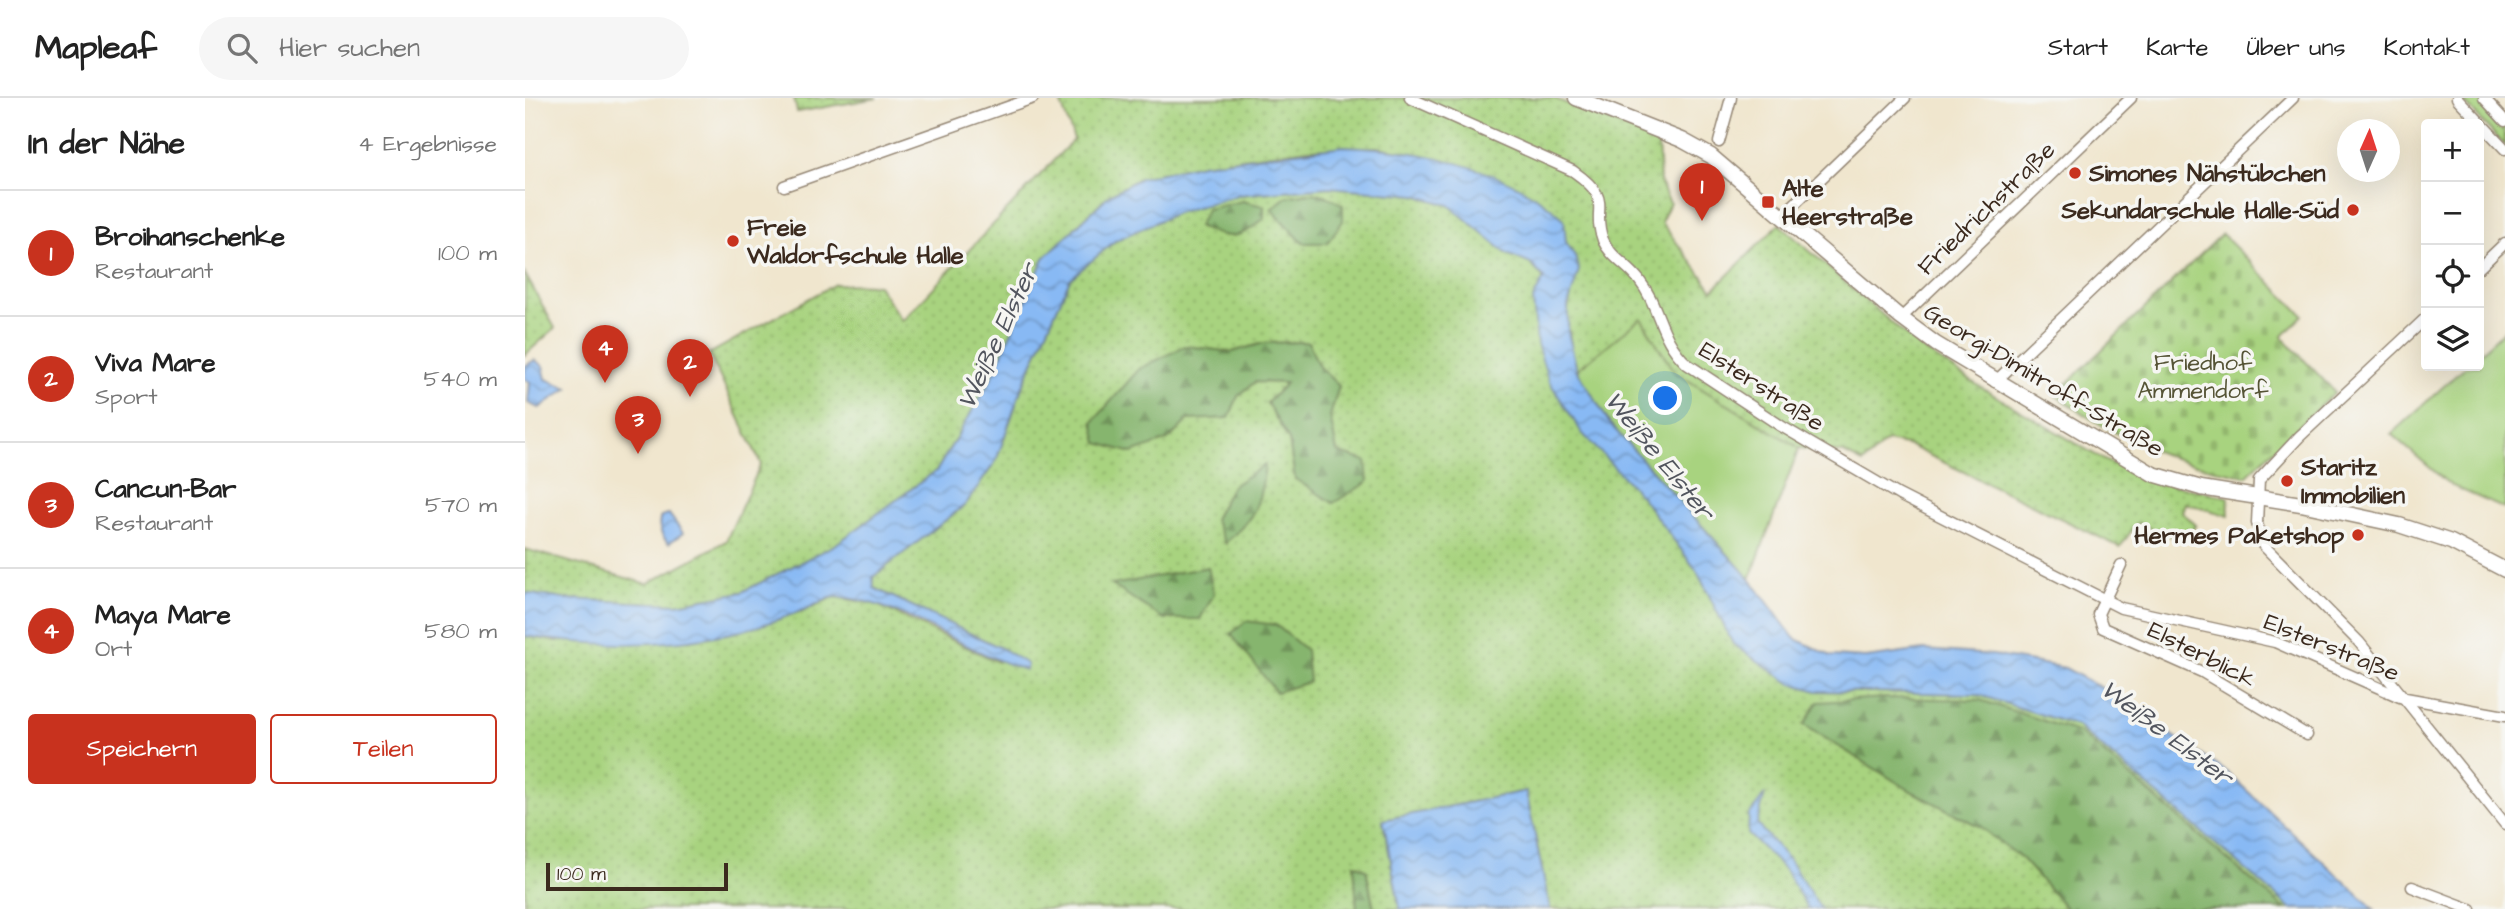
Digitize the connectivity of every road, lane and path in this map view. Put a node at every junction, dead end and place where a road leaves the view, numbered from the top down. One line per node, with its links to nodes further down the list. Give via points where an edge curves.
1 (1033, 98): 13 (street)
2 (1410, 98): 23 (street, Elsterstraße, via 1573,171 1590,183 1602,211 1599,222 1604,242 1649,294 1664,337 1687,364 1899,495)
3 (1576, 98): 14 (street, Georgi-Dimitroff-Straße, via 1711,156)
4 (1731, 98): 11 (street)
5 (1905, 98): 14 (street)
6 (2131, 98): 17 (street, Friedrichstraße)
7 (2293, 98): 19 (street)
8 (2456, 98): 12 (street)
9 (2484, 98): 10 (street)
10 (2505, 121)
11 (1719, 142)
12 (2505, 149)
13 (784, 186)
14 (1783, 215): 17 (street, Georgi-Dimitroff-Straße)
15 (2505, 243): 16 (street)
16 (2484, 263)
17 (1901, 318): 19 (street, Georgi-Dimitroff-Straße)
18 (2421, 323): 20 (street, via 2273,463 2259,480)
19 (1996, 382): 20 (street, Georgi-Dimitroff-Straße, via 2153,474)
20 (2257, 497): 22 (street, Georgi-Dimitroff-Straße, via 2414,529); 24 (street, via 2263,545 2359,642)
21 (2121, 565): 23 (street)
22 (2505, 570)
23 (2105, 600): 24 (street, Elsterstraße, via 2121,608 2275,642); 26 (street, Elsterblick, via 2098,614 2103,628 2201,672)
24 (2400, 697): 25 (street, Elsterstraße); 27 (street)
25 (2505, 716)
26 (2308, 735)
27 (2505, 824)
28 (2412, 887): 29 (street)
29 (2470, 909)

